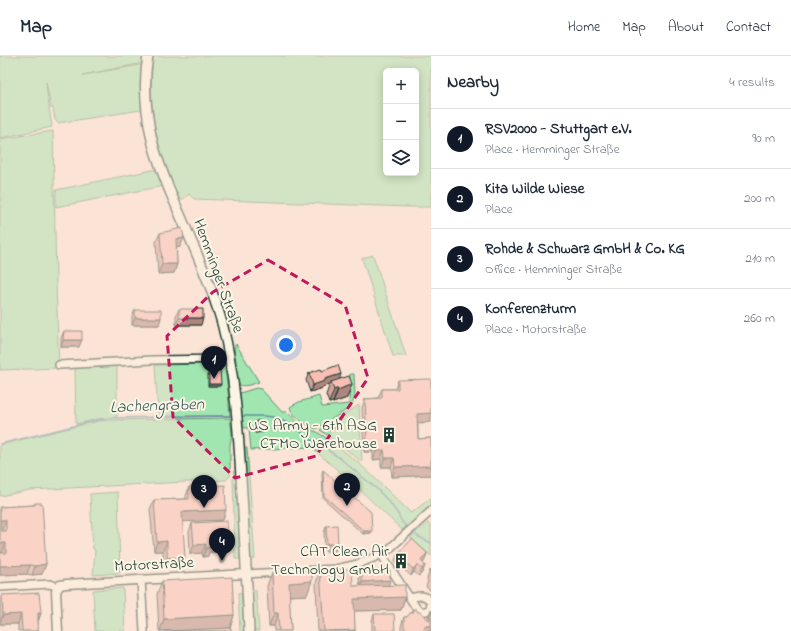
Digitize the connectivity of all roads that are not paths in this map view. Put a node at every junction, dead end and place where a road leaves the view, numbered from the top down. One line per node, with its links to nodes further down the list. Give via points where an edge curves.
1 (148, 56): 2 (main road, Hemminger Straße, via 146,98 152,140 223,325)
2 (230, 359): 3 (street); 6 (main road, Hemminger Straße, via 236,410)
3 (59, 365)
4 (431, 511): 5 (street, Motorstraße)
5 (381, 554): 6 (street, Motorstraße, via 358,564 336,568); 10 (street)
6 (246, 574): 7 (street, Motorstraße); 15 (main road, Hemminger Straße)
7 (141, 579): 9 (street, Motorstraße, via 66,584); 14 (street)
8 (0, 587): 9 (street, Motorstraße, via 50,584)
9 (58, 587): 13 (street)
10 (410, 598): 11 (street, via 426,597); 12 (street, via 421,612)
11 (431, 603)
12 (431, 606)
13 (58, 631)
14 (144, 631)
15 (249, 631)

